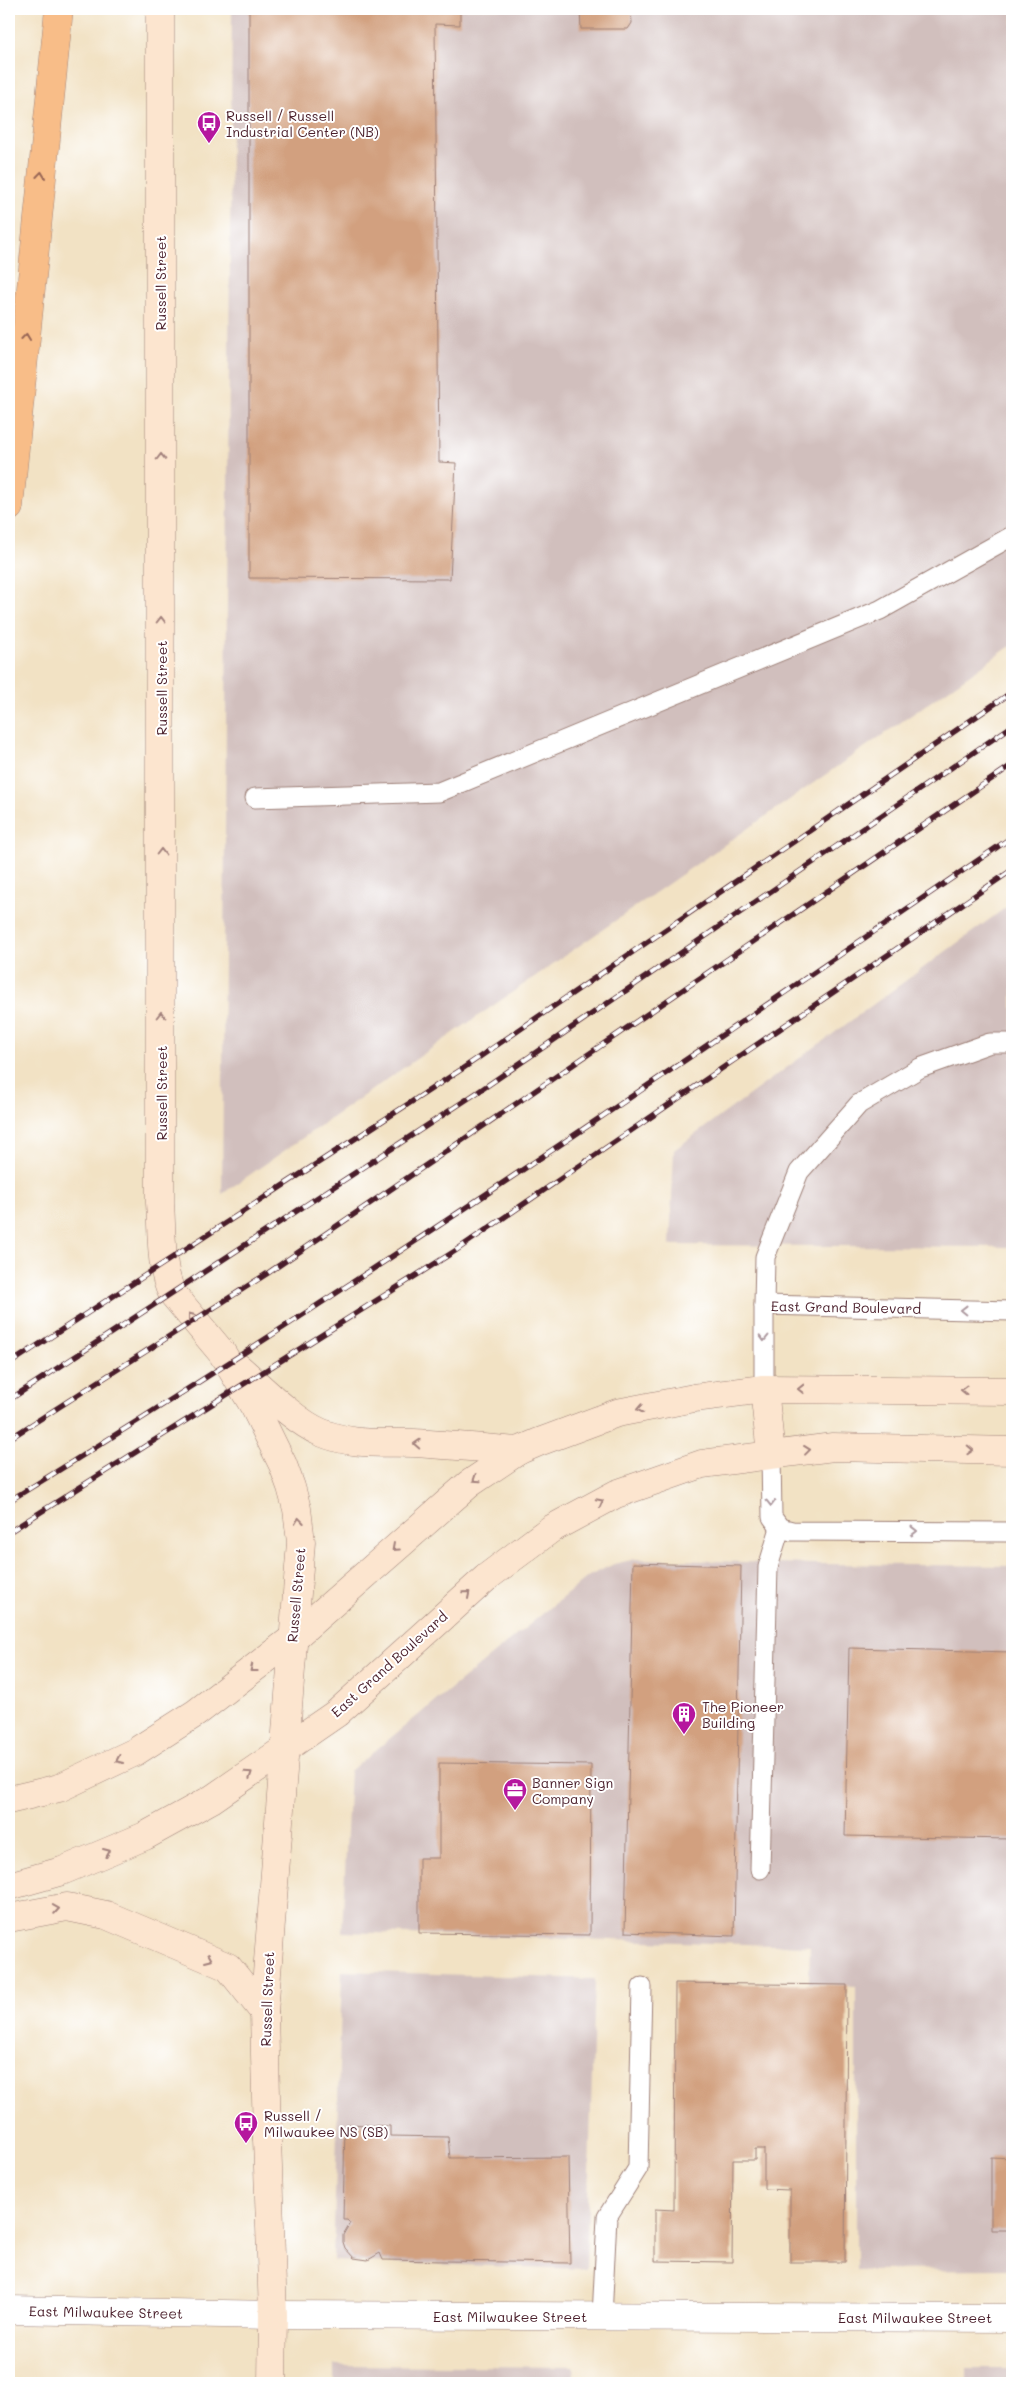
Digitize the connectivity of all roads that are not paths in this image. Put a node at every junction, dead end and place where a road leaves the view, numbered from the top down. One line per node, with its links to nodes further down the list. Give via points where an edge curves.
1 (59, 9): 3 (highway, one-way to 1)
2 (160, 9): 9 (main road, Russell Street, one-way to 2, via 168,1284 160,1203)
3 (9, 507)
4 (1012, 536): 5 (lane, via 880,610 439,792)
5 (255, 798)
6 (1012, 1043): 7 (lane, via 990,1044 920,1068 859,1104 799,1172 765,1257)
7 (764, 1305): 8 (lane, East Grand Boulevard, one-way to 7); 10 (lane, East Grand Boulevard, one-way to 10)
8 (1012, 1311)
9 (222, 1354): 12 (main road, one-way to 9, via 413,1443 360,1443 338,1438 301,1420); 17 (main road, Russell Street, one-way to 9, via 301,1542 297,1509 283,1465 255,1408)
10 (764, 1389): 11 (main road, one-way to 10); 12 (main road, one-way to 12, via 616,1413); 14 (main road)
11 (1012, 1391)
12 (518, 1451): 17 (main road, one-way to 17, via 469,1484)
13 (1012, 1452): 14 (main road, East Grand Boulevard, one-way to 13, via 833,1446)
14 (771, 1454): 15 (lane, one-way to 15, via 772,1517); 18 (main road, East Grand Boulevard, one-way to 14, via 338,1713 480,1582 551,1529 616,1494 702,1464)
15 (780, 1528): 16 (lane, one-way to 16); 20 (lane, via 768,1567)
16 (1012, 1532)
17 (292, 1639): 18 (main road, Russell Street); 19 (main road, one-way to 19, via 196,1713 135,1752 59,1788)
18 (284, 1750): 21 (main road, East Grand Boulevard, one-way to 18, via 62,1871 145,1836 212,1799); 24 (main road, Russell Street)
19 (9, 1800)
20 (760, 1869)
21 (9, 1886)
22 (9, 1918): 24 (main road, one-way to 24, via 67,1907 106,1914 228,1967)
23 (642, 1987): 27 (lane, via 638,2168 607,2216)
24 (271, 2003): 26 (main road, Russell Street, via 267,2138)
25 (9, 2310): 26 (street, East Milwaukee Street)
26 (274, 2314): 27 (street, East Milwaukee Street); 29 (main road, Russell Street)
27 (602, 2317): 28 (street, East Milwaukee Street)
28 (1012, 2318)
29 (272, 2383)

